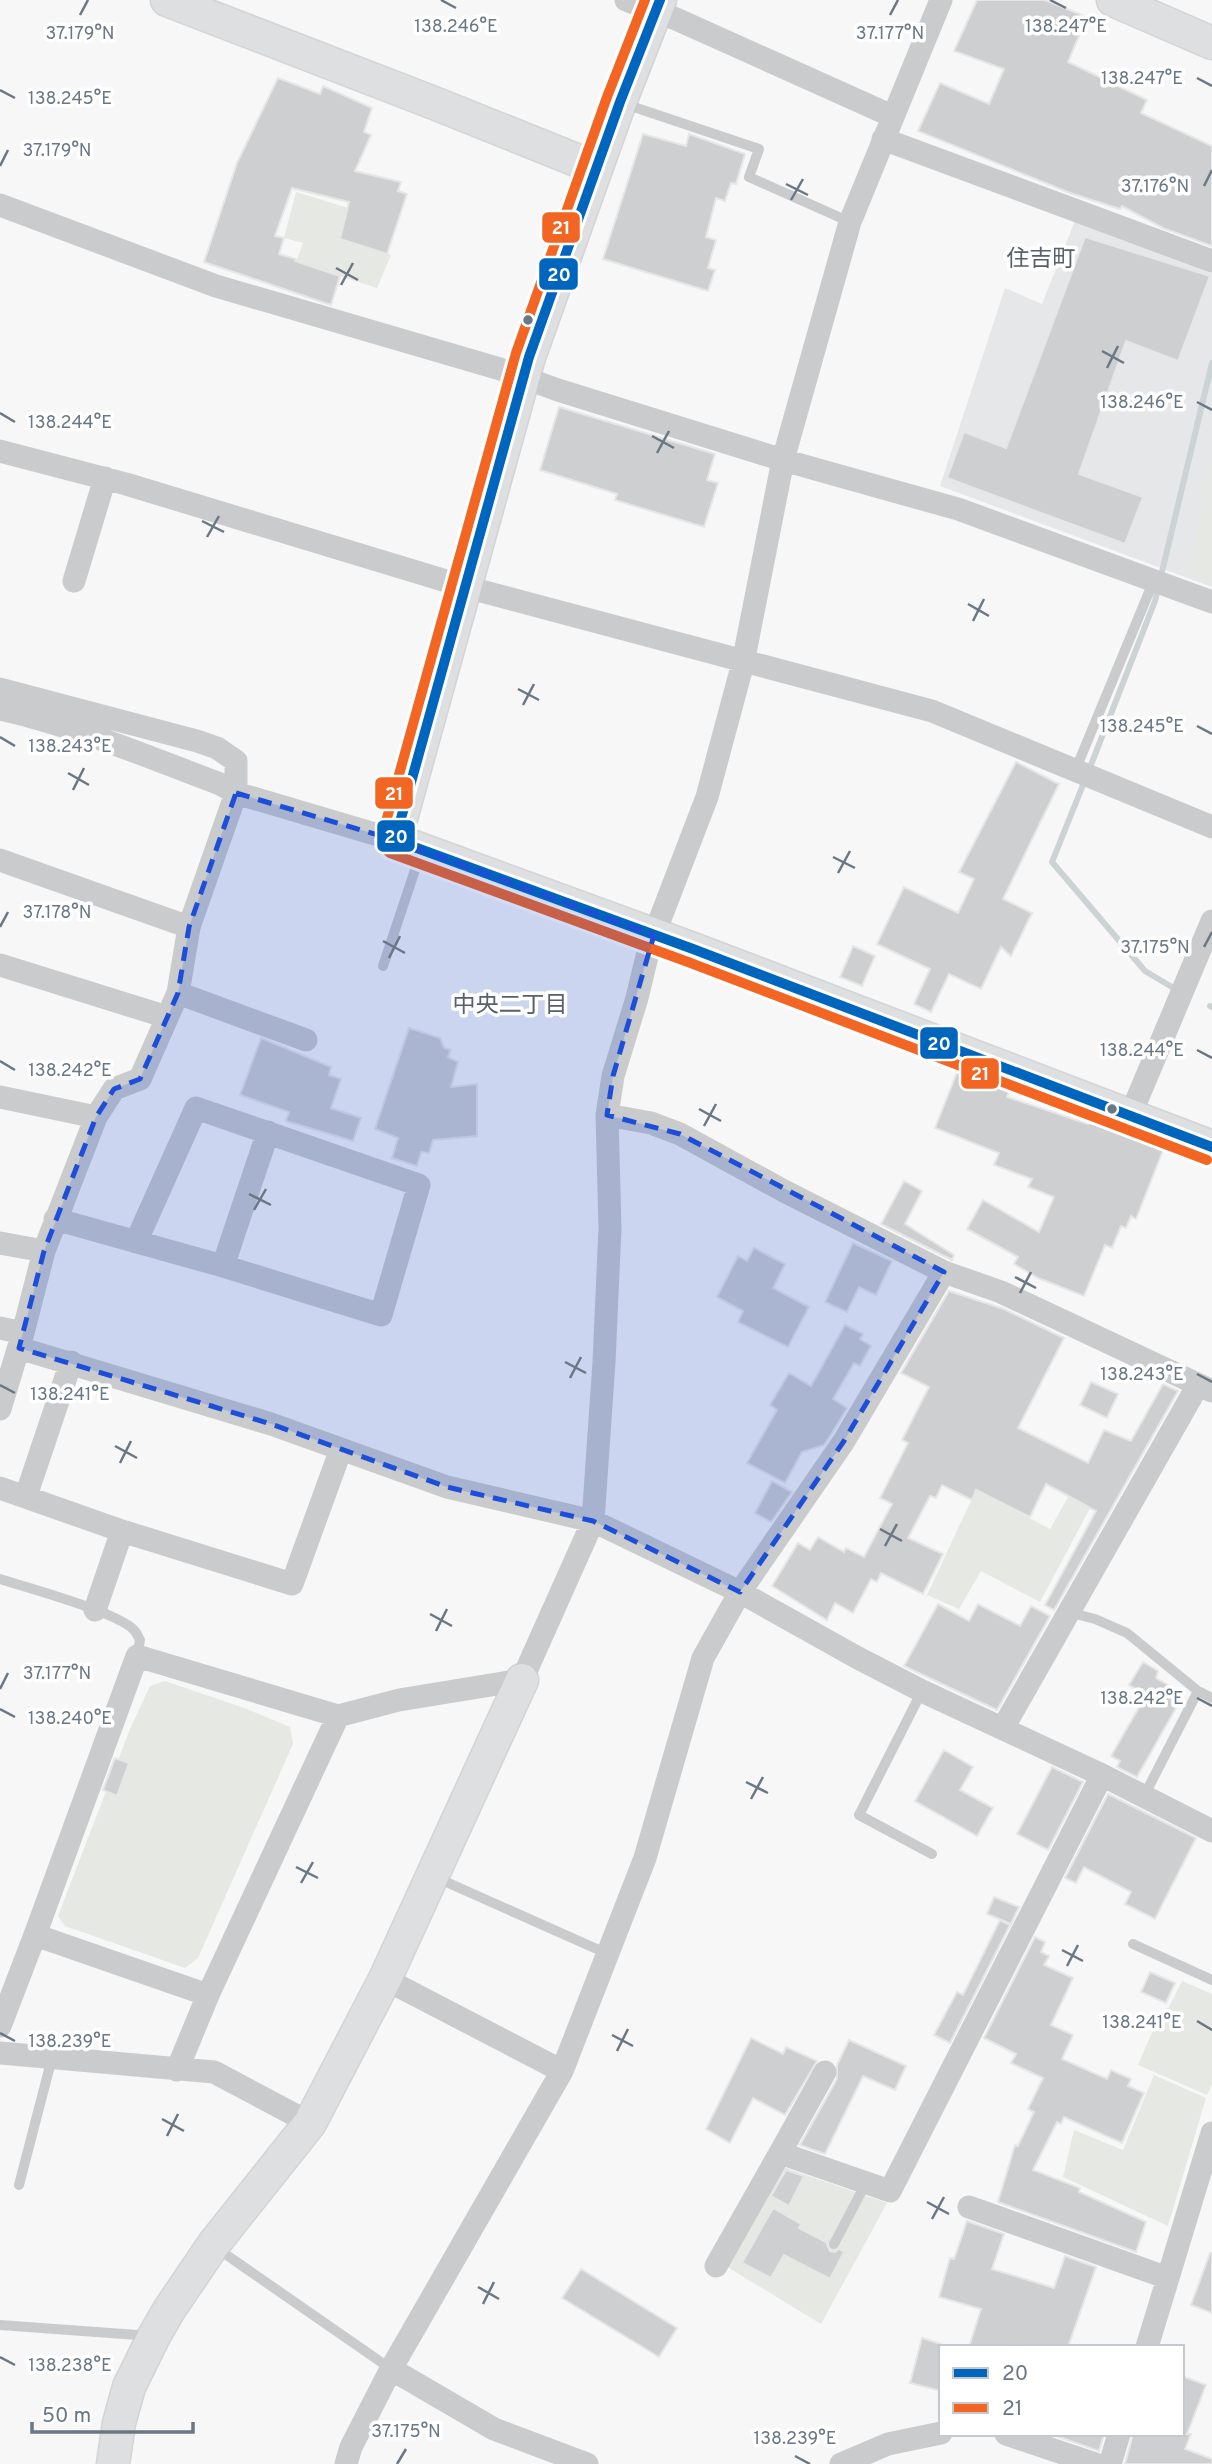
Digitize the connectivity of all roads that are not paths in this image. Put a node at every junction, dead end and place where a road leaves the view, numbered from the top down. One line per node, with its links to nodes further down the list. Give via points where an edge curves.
1 (167, 0): 10 (main road)
2 (626, 0): 5 (street)
3 (941, 0): 8 (street)
4 (1113, 0): 6 (main road)
5 (658, 6): 7 (main road); 8 (street)
6 (1212, 43)
7 (620, 102): 10 (main road); 12 (lane, via 759,149 749,177)
8 (892, 116): 9 (street)
9 (883, 139): 12 (street); 13 (street)
10 (596, 168): 14 (main road)
11 (0, 205): 14 (street, via 216,286)
12 (850, 222): 16 (street)
13 (1212, 261)
14 (523, 377): 16 (street); 20 (main road)
15 (0, 451): 17 (street)
16 (783, 460): 18 (street, via 958,509); 22 (street)
17 (105, 478): 19 (street); 20 (street)
18 (1154, 580): 21 (street); 25 (lane)
19 (74, 581)
20 (466, 587): 22 (street); 28 (main road)
21 (1212, 602)
22 (743, 663): 25 (street, via 932,711); 32 (street, via 707,797)
23 (0, 689): 26 (street, via 217,748 236,761)
24 (0, 709): 26 (street, via 100,739)
25 (1075, 771): 27 (street)
26 (236, 793): 28 (street); 31 (street)
27 (1212, 827)
28 (409, 845): 32 (main road); 34 (lane)
29 (0, 860): 31 (street)
30 (1212, 921): 40 (street)
31 (189, 926): 35 (street)
32 (654, 935): 39 (street, via 613,1076); 40 (main road)
33 (0, 965): 36 (street)
34 (383, 966)
35 (178, 993): 36 (street); 37 (street)
36 (167, 1017): 41 (street, via 140,1079 114,1089)
37 (306, 1040)
38 (0, 1097): 41 (street)
39 (607, 1115): 49 (street, via 680,1133); 58 (street, via 610,1228)
40 (1130, 1116): 43 (main road)
41 (96, 1117): 44 (street)
42 (268, 1132): 45 (street, via 195,1108); 48 (street); 48 (street, via 419,1185 381,1315)
43 (1212, 1147)
44 (55, 1219): 45 (street); 47 (street)
45 (136, 1242): 48 (street)
46 (0, 1243): 47 (street)
47 (44, 1251): 51 (street)
48 (223, 1266)
49 (944, 1272): 53 (street, via 1001,1292); 61 (street, via 844,1441)
50 (0, 1328): 51 (street)
51 (21, 1341): 52 (street); 54 (street)
52 (71, 1362): 55 (street); 57 (street)
53 (1205, 1388): 63 (street)
54 (0, 1409)
55 (341, 1449): 58 (street, via 447,1487); 59 (street, via 292,1584)
56 (0, 1488): 57 (street)
57 (26, 1496): 59 (street)
58 (593, 1521): 61 (street); 65 (street)
59 (122, 1531): 62 (street)
60 (0, 1578): 62 (lane)
61 (740, 1592): 66 (street); 78 (street, via 704,1658 645,1858)
62 (94, 1611): 64 (lane, via 134,1630 140,1640)
63 (1068, 1612): 67 (lane, via 1127,1633); 70 (street)
64 (137, 1656): 69 (street); 76 (street)
65 (522, 1680): 69 (street, via 399,1700); 75 (main road)
66 (922, 1691): 70 (street); 74 (lane, via 859,1815)
67 (1198, 1691): 68 (lane); 72 (lane)
68 (1212, 1698)
69 (338, 1716): 81 (street)
70 (1003, 1728): 71 (street)
71 (1102, 1775): 72 (street); 91 (street, via 890,2192)
72 (1144, 1796): 73 (street)
73 (1212, 1830)
74 (932, 1854)
75 (433, 1875): 78 (lane); 79 (main road)
76 (35, 1935): 81 (street); 82 (street)
77 (1133, 1944): 80 (lane)
78 (608, 1954): 86 (street)
79 (385, 1979): 86 (street); 88 (main road)
80 (1212, 1980)
81 (208, 1994): 85 (street)
82 (0, 2026)
83 (0, 2053): 84 (street)
84 (52, 2058): 85 (street); 92 (lane)
85 (177, 2070): 88 (street, via 214,2072)
86 (562, 2071): 101 (street)
87 (825, 2072): 90 (street)
88 (310, 2123): 95 (main road)
89 (1212, 2133): 97 (street)
90 (780, 2153): 91 (street); 96 (street)
91 (866, 2183): 94 (lane)
92 (19, 2185)
93 (969, 2207): 97 (street)
94 (834, 2244)
95 (213, 2245): 99 (main road); 101 (lane)
96 (716, 2266)
97 (1168, 2278): 100 (street)
98 (0, 2325): 99 (lane)
99 (154, 2336): 105 (main road, via 129,2387)
100 (1147, 2345)
101 (391, 2369): 106 (street); 107 (street, via 494,2428)
102 (939, 2433): 108 (street, via 888,2444)
103 (1012, 2436): 109 (street)
104 (1118, 2436): 110 (street)
105 (113, 2464)
106 (346, 2464)
107 (587, 2464)
108 (841, 2464)
109 (1095, 2464)
110 (1110, 2464)

